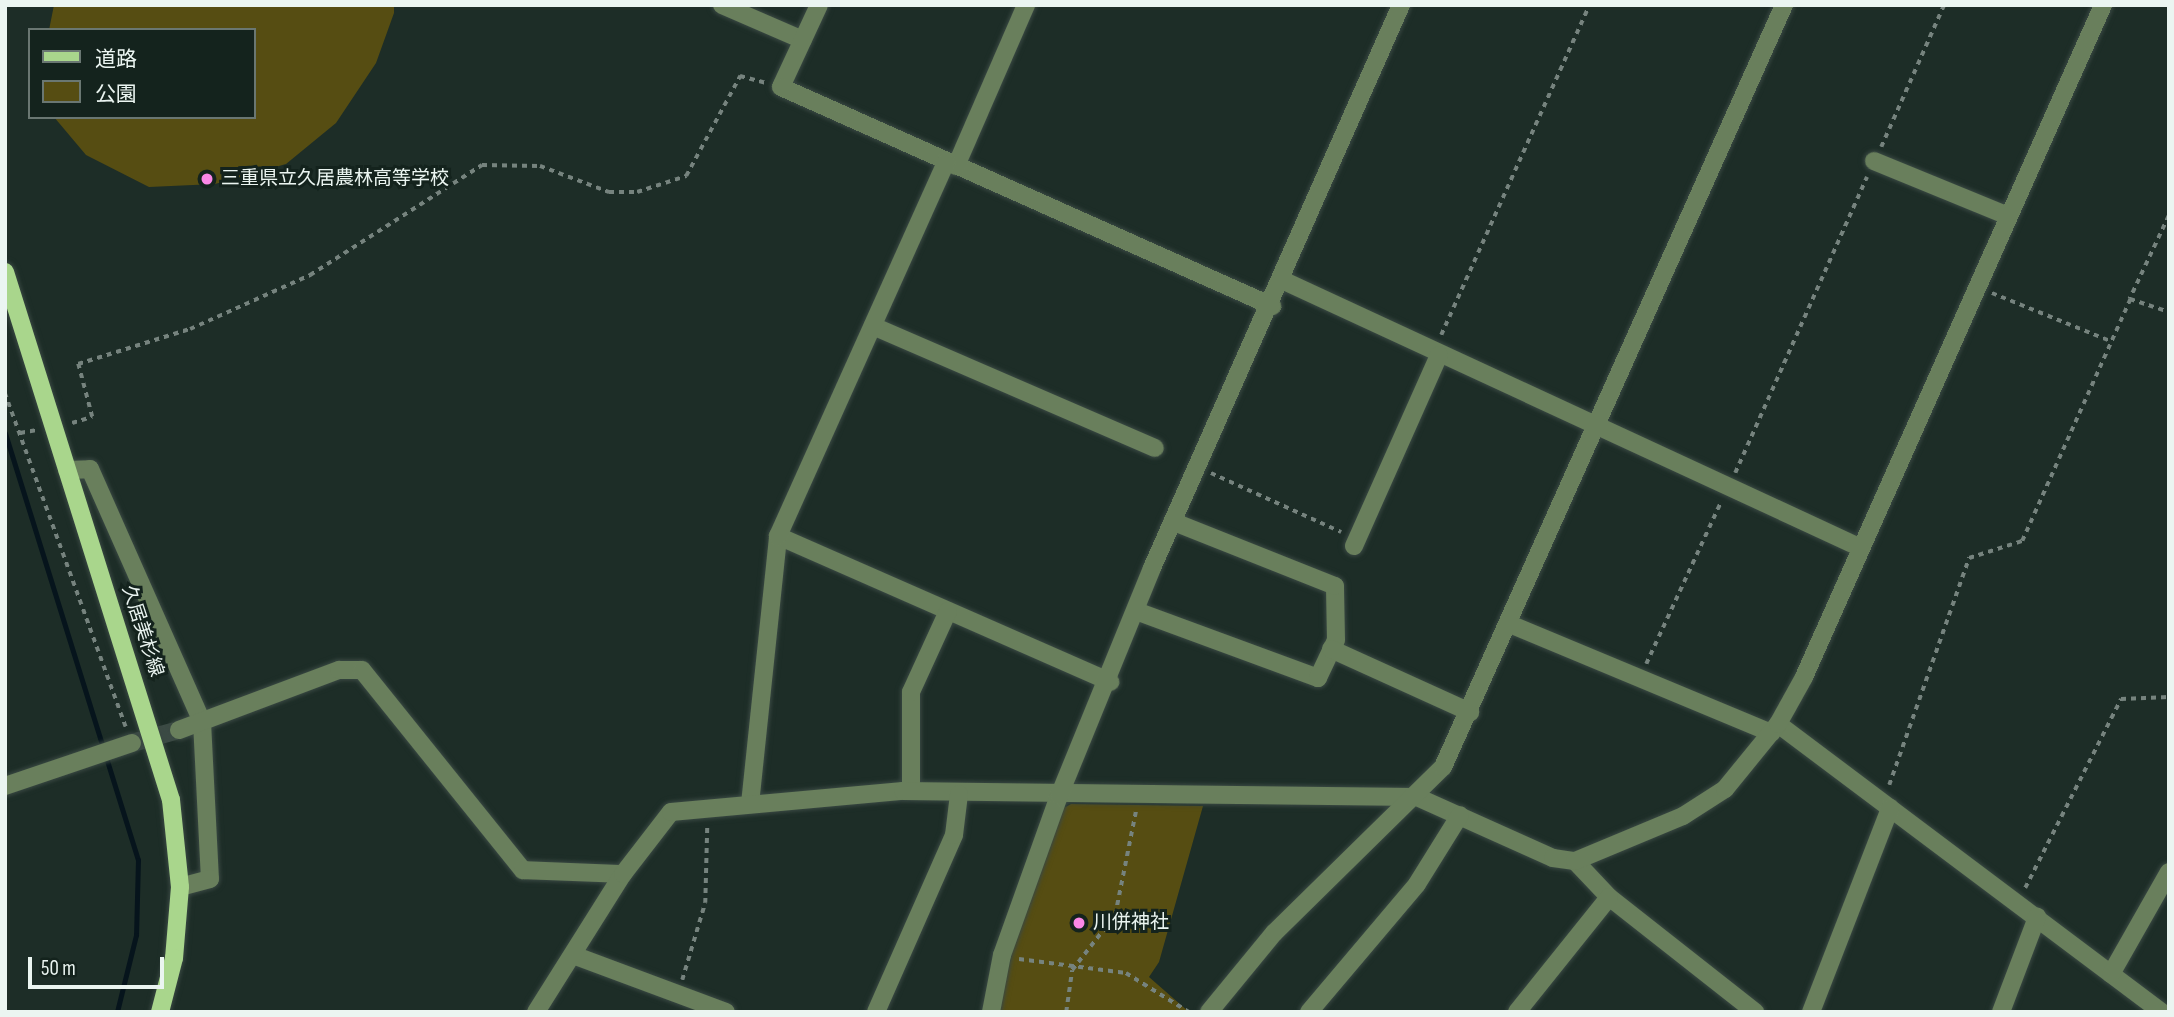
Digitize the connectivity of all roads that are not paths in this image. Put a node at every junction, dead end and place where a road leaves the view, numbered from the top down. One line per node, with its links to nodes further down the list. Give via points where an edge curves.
1 (722, 5): 7 (street)
2 (819, 5): 7 (street)
3 (1026, 5): 9 (street)
4 (1401, 5): 12 (street)
5 (1784, 5): 16 (street)
6 (2103, 5): 10 (street)
7 (803, 40): 9 (street, via 781,87)
8 (1874, 161): 10 (street)
9 (951, 164): 13 (street); 14 (street)
10 (2008, 216): 22 (street)
11 (5, 272): 18 (main road, 久居美杉線)
12 (1282, 280): 13 (street); 15 (street)
13 (1272, 306): 19 (street)
14 (873, 326): 17 (street); 20 (street)
15 (1436, 354): 16 (street); 21 (street)
16 (1597, 431): 22 (street); 25 (street)
17 (1155, 448)
18 (67, 470): 29 (street, via 90,469); 44 (main road, 久居美杉線, via 153,731 171,800)
19 (1172, 521): 24 (street); 26 (street, via 1335,586)
20 (778, 536): 23 (street); 38 (street)
21 (1355, 542)
22 (1859, 547): 30 (street)
23 (948, 611): 27 (street); 34 (street, via 911,692)
24 (1136, 611): 26 (street, via 1318,678); 27 (street)
25 (1512, 625): 28 (street); 30 (street)
26 (1331, 649): 28 (street)
27 (1110, 682): 36 (street)
28 (1470, 712): 37 (street, via 1443,767)
29 (202, 722): 31 (street); 43 (street, via 339,670 362,670 523,870); 44 (street, via 210,879)
30 (1775, 729): 39 (street); 41 (street, via 1725,789 1683,816)
31 (179, 730)
32 (126, 745): 33 (street)
33 (5, 786)
34 (911, 792): 35 (street); 38 (street)
35 (959, 794): 36 (street); 52 (street, via 954,835)
36 (1059, 796): 37 (street); 53 (street, via 1002,955)
37 (1417, 797): 40 (street); 54 (street, via 1274,933)
38 (750, 804): 43 (street, via 671,812)
39 (1886, 805): 46 (street); 58 (street)
40 (1460, 815): 41 (street, via 1553,858); 55 (street, via 1417,884)
41 (1575, 861): 45 (street)
42 (2169, 872): 48 (street)
43 (623, 874): 47 (street)
44 (180, 887): 49 (main road, 久居美杉線, via 174,958)
45 (1609, 897): 56 (street); 57 (street)
46 (2037, 917): 48 (street); 59 (street)
47 (573, 956): 50 (street); 51 (street)
48 (2111, 974): 60 (street)
49 (160, 1012)
50 (536, 1012)
51 (726, 1012)
52 (876, 1012)
53 (991, 1012)
54 (1209, 1012)
55 (1309, 1012)
56 (1517, 1012)
57 (1755, 1012)
58 (1811, 1012)
59 (2001, 1012)
60 (2161, 1012)

